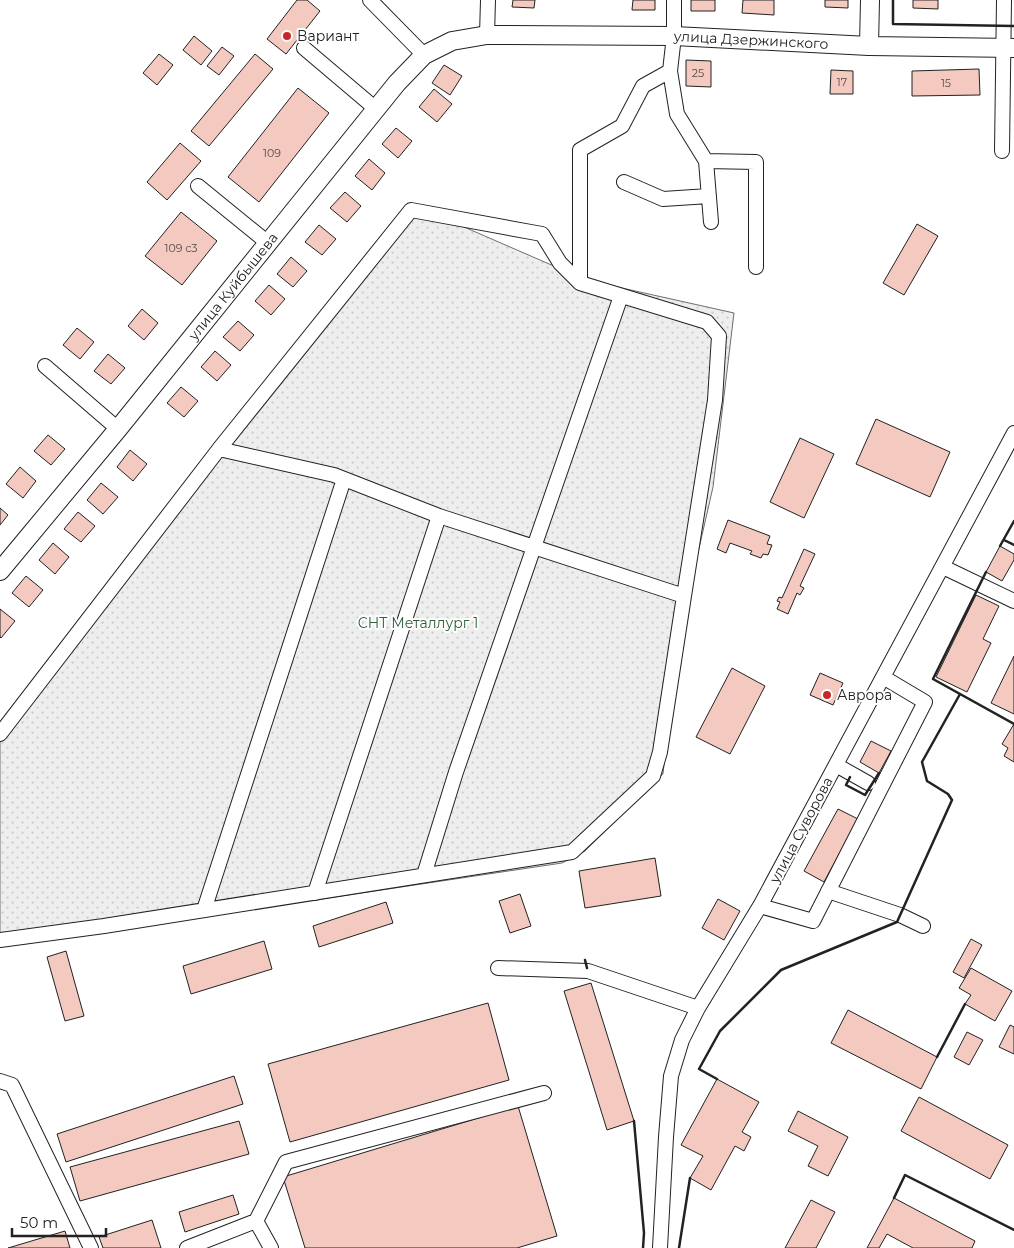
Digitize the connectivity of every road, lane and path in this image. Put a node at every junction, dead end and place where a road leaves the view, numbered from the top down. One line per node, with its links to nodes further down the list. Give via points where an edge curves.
1 (370, 0): 11 (street)
2 (488, 0): 6 (street)
3 (674, 0): 7 (street)
4 (870, 0): 8 (main road)
5 (1004, 0): 10 (street)
6 (487, 35): 7 (main road, улица Дзержинского); 11 (main road, улица Куйбышева, via 452,41)
7 (674, 36): 8 (main road, улица Дзержинского); 12 (street)
8 (869, 46): 10 (main road, улица Дзержинского)
9 (304, 48): 13 (street)
10 (1009, 48): 14 (street)
11 (424, 55): 13 (main road, улица Куйбышева)
12 (670, 71): 15 (street, via 676,114); 22 (street, via 643,86 622,126 580,150)
13 (376, 110): 20 (main road, улица Куйбышева)
14 (1002, 151)
15 (706, 161): 18 (street); 21 (street, via 756,162)
16 (624, 182): 18 (street, via 663,200)
17 (198, 186): 20 (street)
18 (709, 196): 19 (street)
19 (711, 222)
20 (268, 243): 25 (main road, улица Куйбышева)
21 (756, 267)
22 (580, 283): 23 (street); 27 (street, via 560,262 542,234 411,210)
23 (621, 296): 30 (street); 33 (street, via 707,322 719,336 715,400)
24 (45, 366): 25 (street)
25 (118, 429): 32 (main road, улица Куйбышева)
26 (1014, 433): 31 (street, улица Суворова)
27 (220, 449): 28 (street); 36 (street)
28 (344, 479): 29 (street); 43 (street)
29 (439, 516): 30 (street); 41 (street)
30 (534, 547): 33 (street); 39 (street)
31 (943, 567): 34 (street); 35 (street, улица Суворова)
32 (0, 571)
33 (684, 596): 39 (street, via 660,752 653,776 572,852)
34 (1014, 601)
35 (883, 677): 37 (street, улица Суворова); 40 (street, via 925,702)
36 (0, 734)
37 (836, 765): 38 (street); 42 (street, улица Суворова)
38 (868, 783)
39 (424, 875): 41 (street)
40 (828, 891): 42 (street, via 813,921); 44 (street, via 900,915)
41 (314, 893): 43 (street)
42 (760, 906): 47 (street, улица Суворова)
43 (204, 910): 45 (street)
44 (922, 926)
45 (0, 940)
46 (498, 968): 47 (street, via 588,971)
47 (698, 1008): 54 (street, улица Суворова, via 682,1040 671,1076)
48 (0, 1082): 51 (street, via 12,1085)
49 (544, 1093): 50 (street, via 286,1162)
50 (256, 1222): 52 (street); 53 (street)
51 (91, 1248)
52 (187, 1248)
53 (271, 1248)
54 (660, 1248)

